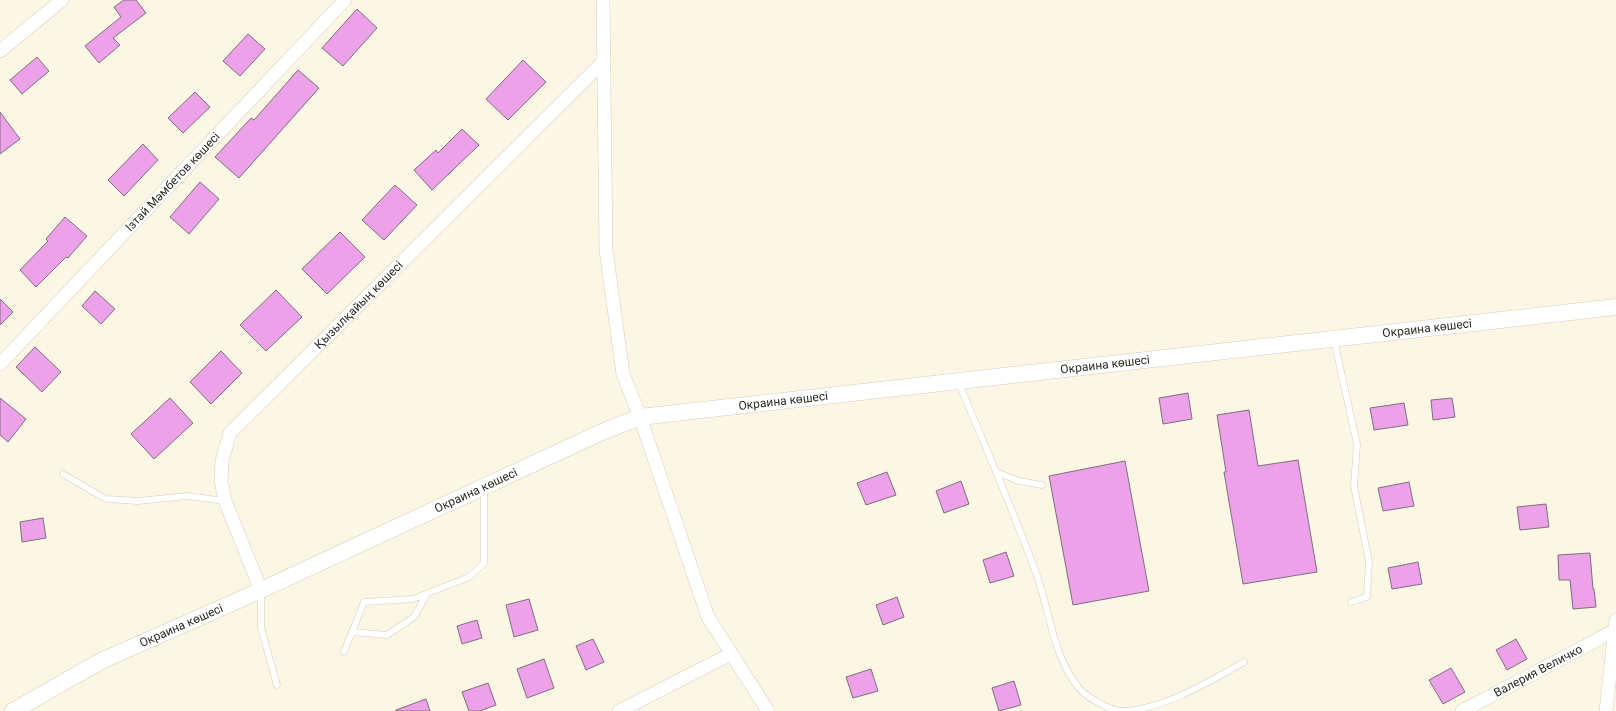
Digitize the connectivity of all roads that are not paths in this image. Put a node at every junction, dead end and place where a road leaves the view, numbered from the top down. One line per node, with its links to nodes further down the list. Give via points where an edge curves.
1 (62, 0): 4 (street)
2 (345, 0): 8 (street, Ізтай Мәмбетов көшесі)
3 (603, 0): 5 (street)
4 (0, 51)
5 (604, 61): 10 (street, via 606,250 623,374); 15 (street, Қызылқайың көшесі, via 230,433 222,461)
6 (1616, 307): 7 (street, Окраина көшесі)
7 (1334, 338): 9 (street, Окраина көшесі); 18 (lane, via 1357,444 1354,486 1369,562 1367,596)
8 (0, 364)
9 (958, 381): 10 (street, Окраина көшесі); 11 (lane)
10 (640, 417): 14 (street, Окраина көшесі); 22 (street, via 708,616)
11 (996, 472): 13 (lane, via 1019,481); 25 (lane, via 1038,578 1052,631 1066,668 1078,688)
12 (64, 474): 15 (lane, via 106,500 138,501 187,496)
13 (1042, 485)
14 (484, 487): 16 (street, Окраина көшесі); 17 (lane, via 484,563 469,577)
15 (226, 501): 16 (street, Қызылқайың көшесі)
16 (261, 590): 24 (lane, via 261,628); 26 (street, Окраина көшесі, via 101,661)
17 (427, 594): 20 (lane, via 414,617 387,635); 20 (lane, via 413,599 364,602)
18 (1351, 602)
19 (1615, 625): 30 (street, Валерия Величко); 31 (street)
20 (352, 632): 21 (lane)
21 (344, 652)
22 (731, 654): 27 (street); 28 (street)
23 (1244, 662): 25 (lane, via 1178,699 1148,710 1118,711)
24 (277, 685)
25 (1100, 703): 29 (lane)
26 (13, 711)
27 (619, 711)
28 (768, 711)
29 (1101, 711)
30 (1462, 711)
31 (1606, 711)

